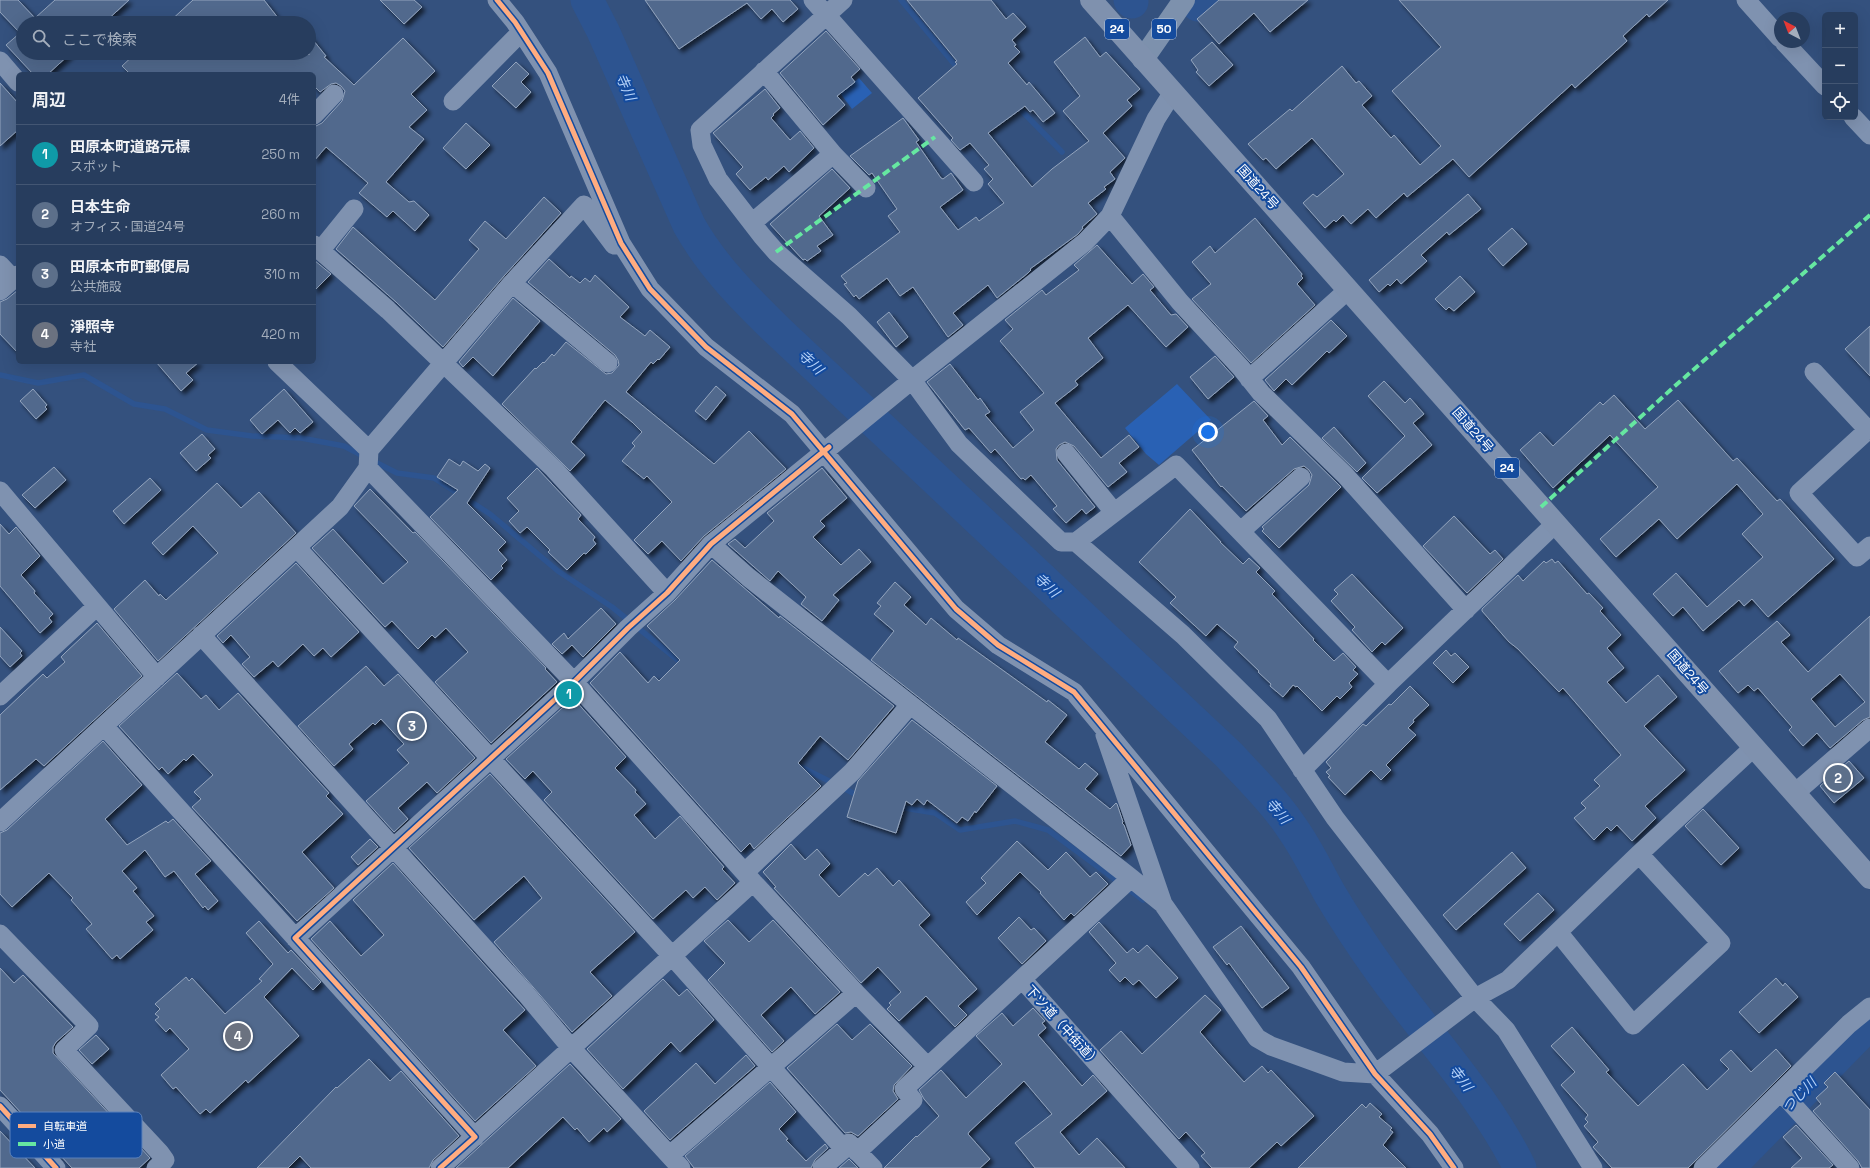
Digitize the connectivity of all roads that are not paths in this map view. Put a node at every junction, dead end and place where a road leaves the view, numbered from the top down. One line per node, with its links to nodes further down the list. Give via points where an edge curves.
1 (497, 0): 9 (street)
2 (813, 0): 7 (street)
3 (843, 0): 7 (street)
4 (1091, 0): 11 (highway, 国道24号 / 24)
5 (1184, 0): 11 (main road, 50)
6 (1746, 0): 8 (street)
7 (826, 16): 13 (street); 23 (street)
8 (1774, 31)
9 (521, 32): 18 (street); 28 (street, via 548,73)
10 (1790, 48): 15 (street)
11 (1143, 59): 16 (highway, 国道24号 / 24)
12 (0, 61): 14 (street)
13 (764, 71): 22 (street); 27 (street, via 700,130 702,145 718,178)
14 (16, 80)
15 (1823, 84)
16 (1173, 92): 26 (street, via 1156,119); 33 (highway, 国道24号 / 24)
17 (334, 94): 19 (street)
18 (453, 101)
19 (316, 113)
20 (1856, 120): 21 (street)
21 (1870, 136)
22 (833, 154): 24 (street); 27 (street)
23 (974, 182)
24 (866, 188)
25 (354, 209): 29 (street)
26 (1110, 216): 38 (street, via 1180,302); 39 (street, via 1085,242)
27 (752, 223): 39 (street, via 776,252 849,316)
28 (621, 243): 32 (street, via 613,245 584,205); 41 (street, via 650,289 706,347 792,414)
29 (317, 248): 34 (street)
30 (0, 265): 31 (street)
31 (10, 282)
32 (512, 283): 34 (street); 35 (street)
33 (1349, 289): 38 (street); 47 (highway, 国道24号 / 24)
34 (444, 363): 43 (street); 53 (street, via 554,469)
35 (608, 363)
36 (279, 364): 43 (street)
37 (1814, 372): 40 (street)
38 (1249, 378): 55 (street, via 1261,393 1345,475)
39 (910, 381): 41 (street); 49 (street, via 959,444 1060,542)
40 (1869, 429): 51 (street, via 1798,493 1857,557)
41 (826, 450): 50 (street); 62 (street, via 956,609 998,646 1074,692)
42 (1066, 453): 46 (street)
43 (368, 459): 52 (street, via 340,507); 58 (street)
44 (1301, 477): 48 (street)
45 (0, 491): 54 (street)
46 (1114, 512): 48 (street, via 1176,465); 49 (street)
47 (1556, 523): 55 (street); 65 (highway, 国道24号 / 24)
48 (1241, 531): 59 (street)
49 (1076, 542): 67 (street, via 1183,635 1268,718)
50 (711, 544): 53 (street); 61 (street, via 748,577)
51 (1870, 546)
52 (297, 548): 56 (street); 66 (street)
53 (667, 593): 58 (street)
54 (97, 606): 57 (street); 60 (street)
55 (1466, 610): 59 (street)
56 (201, 635): 57 (street); 70 (street)
57 (157, 677): 63 (street)
58 (574, 682): 66 (street); 72 (street)
59 (1388, 684): 67 (street)
60 (0, 696)
61 (910, 706): 72 (street, via 852,772); 73 (street)
62 (1102, 724): 75 (street); 87 (street, via 1301,967)
63 (104, 726): 69 (street); 78 (street)
64 (1870, 728): 68 (street)
65 (1754, 747): 68 (highway, 国道24号 / 24); 71 (street)
66 (490, 759): 70 (street); 79 (street)
67 (1302, 770): 82 (street)
68 (1795, 793): 74 (highway, 国道24号 / 24)
69 (0, 822)
70 (393, 847): 78 (street); 84 (street)
71 (1639, 854): 76 (street); 76 (street, via 1721,943 1633,1025)
72 (749, 877): 79 (street); 81 (street)
73 (1131, 878): 75 (street); 80 (street)
74 (1870, 878)
75 (1163, 904): 87 (street, via 1257,1038 1271,1046 1343,1072)
76 (1558, 932): 82 (street, via 1508,980)
77 (0, 934): 90 (street, via 89,1026 64,1050)
78 (295, 938): 92 (street)
79 (673, 957): 84 (street); 85 (street)
80 (1022, 980): 86 (street, 下ツ道（中街道）); 102 (street, 下ツ道（中街道）)
81 (856, 993): 85 (street); 86 (street)
82 (1471, 1001): 87 (street); 104 (street, via 1506,1030)
83 (1870, 1007): 88 (street, via 1849,1024)
84 (572, 1048): 92 (street); 96 (street)
85 (770, 1066): 94 (street); 96 (street)
86 (928, 1067): 94 (street, 下ツ道（中街道）, via 904,1089 914,1100)
87 (1378, 1072): 103 (street, via 1430,1134)
88 (1789, 1100): 105 (street); 106 (street)
89 (0, 1106): 91 (street)
90 (118, 1112)
91 (10, 1117)
92 (475, 1137): 99 (street)
93 (142, 1139): 97 (street)
94 (851, 1150): 100 (street); 101 (street)
95 (47, 1158): 98 (street)
96 (676, 1162)
97 (165, 1165)
98 (56, 1168)
99 (440, 1168)
100 (822, 1168)
101 (873, 1168)
102 (1190, 1168)
103 (1454, 1168)
104 (1593, 1168)
105 (1703, 1168)
106 (1850, 1168)

